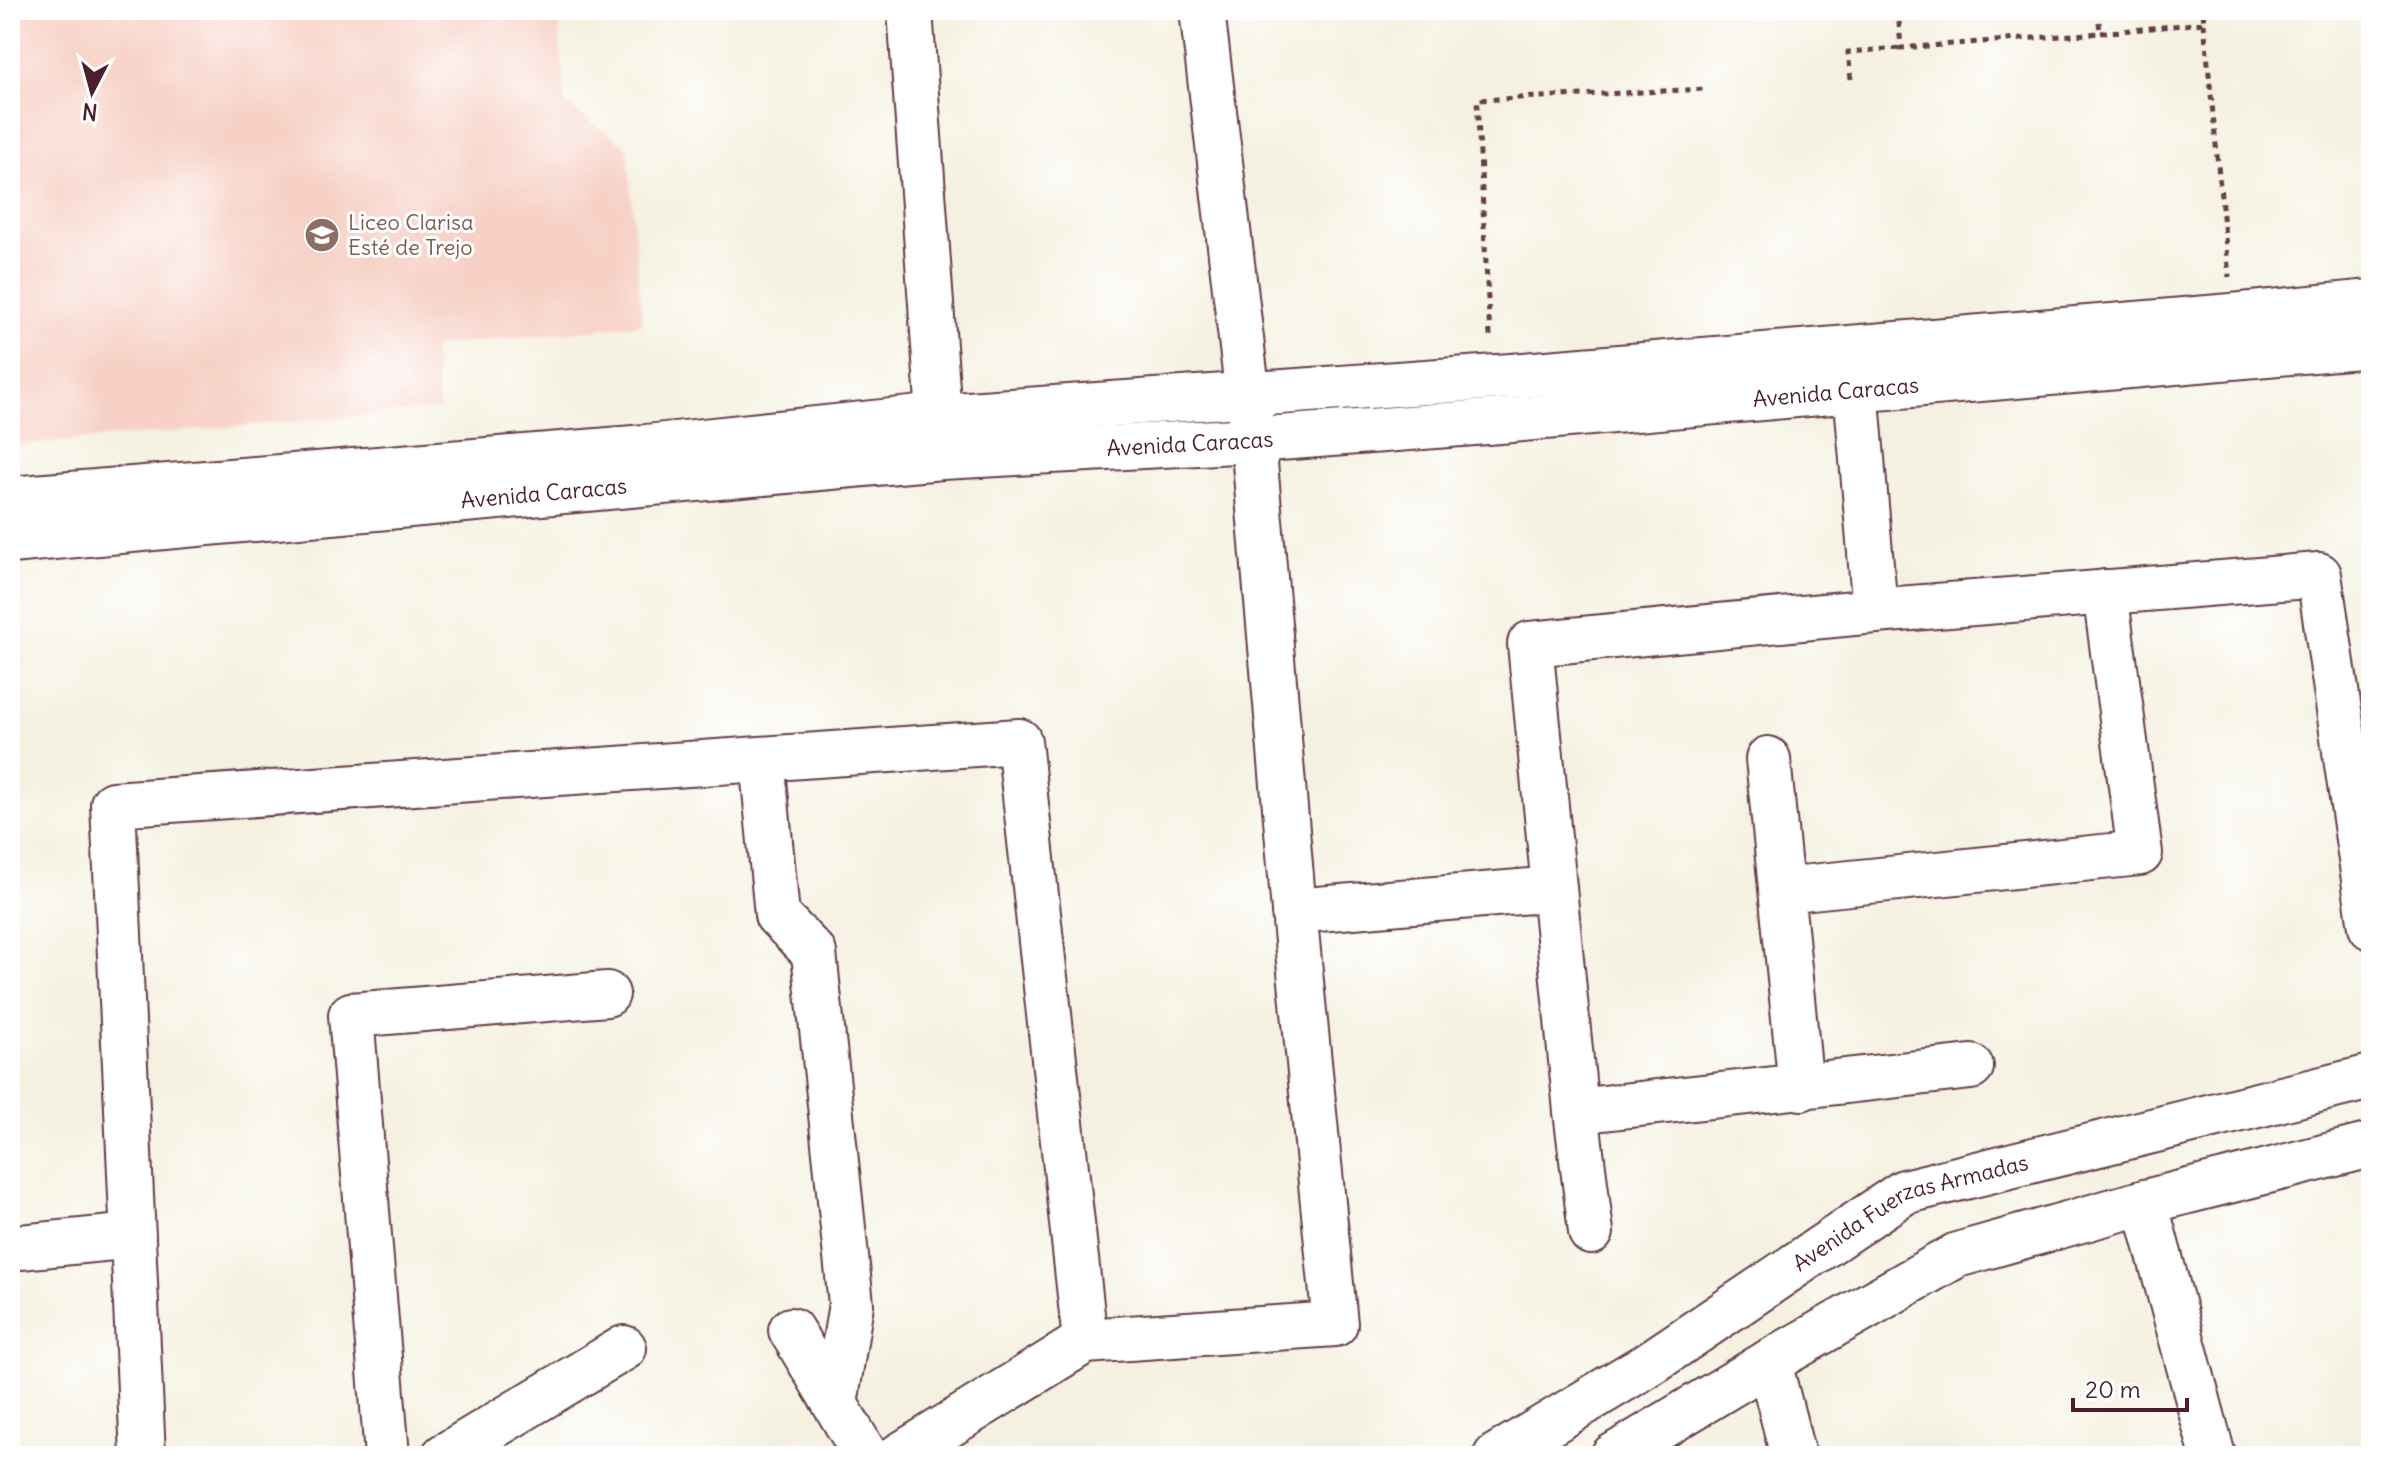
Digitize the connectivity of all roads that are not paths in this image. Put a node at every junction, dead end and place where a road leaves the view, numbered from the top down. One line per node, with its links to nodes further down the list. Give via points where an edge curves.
1 (910, 10): 7 (street)
2 (1202, 10): 6 (street)
3 (2371, 302): 6 (street, Avenida Caracas)
4 (2371, 345): 5 (street, Avenida Caracas)
5 (1856, 389): 8 (street, Avenida Caracas); 12 (street)
6 (1247, 395): 7 (street, Avenida Caracas); 8 (street)
7 (939, 416): 9 (street, Avenida Caracas, via 646,447)
8 (1253, 440): 10 (street, Avenida Caracas, via 942,457); 17 (street)
9 (10, 499)
10 (10, 541)
11 (2105, 592): 12 (street); 16 (street, via 2140,853); 18 (street, via 2319,575)
12 (1875, 611): 15 (street, via 1530,644)
13 (762, 759): 27 (street, via 113,804); 30 (street, via 1019,741); 33 (street, via 777,915 814,953 851,1304)
14 (1768, 759): 16 (street)
15 (1554, 889): 17 (street); 23 (street)
16 (1782, 890): 22 (street)
17 (1294, 911): 30 (street, via 1335,1324)
18 (2371, 927)
19 (607, 994): 35 (street, via 351,1015)
20 (1971, 1067): 22 (street)
21 (2371, 1077): 39 (street, Avenida Fuerzas Armadas, via 1904,1192 1652,1362)
22 (1801, 1088): 23 (street)
23 (1576, 1111): 26 (street)
24 (2371, 1145): 25 (street)
25 (2145, 1202): 32 (street, via 1957,1255); 42 (street)
26 (1591, 1232)
27 (133, 1236): 28 (street); 34 (street)
28 (10, 1248)
29 (791, 1330): 33 (street)
30 (1085, 1341): 38 (street)
31 (624, 1348): 36 (street)
32 (1769, 1362): 40 (street); 41 (street)
33 (835, 1404): 37 (street)
34 (143, 1456)
35 (387, 1456)
36 (444, 1456)
37 (866, 1456)
38 (899, 1456)
39 (1496, 1456)
40 (1613, 1456)
41 (1793, 1456)
42 (2213, 1456)

